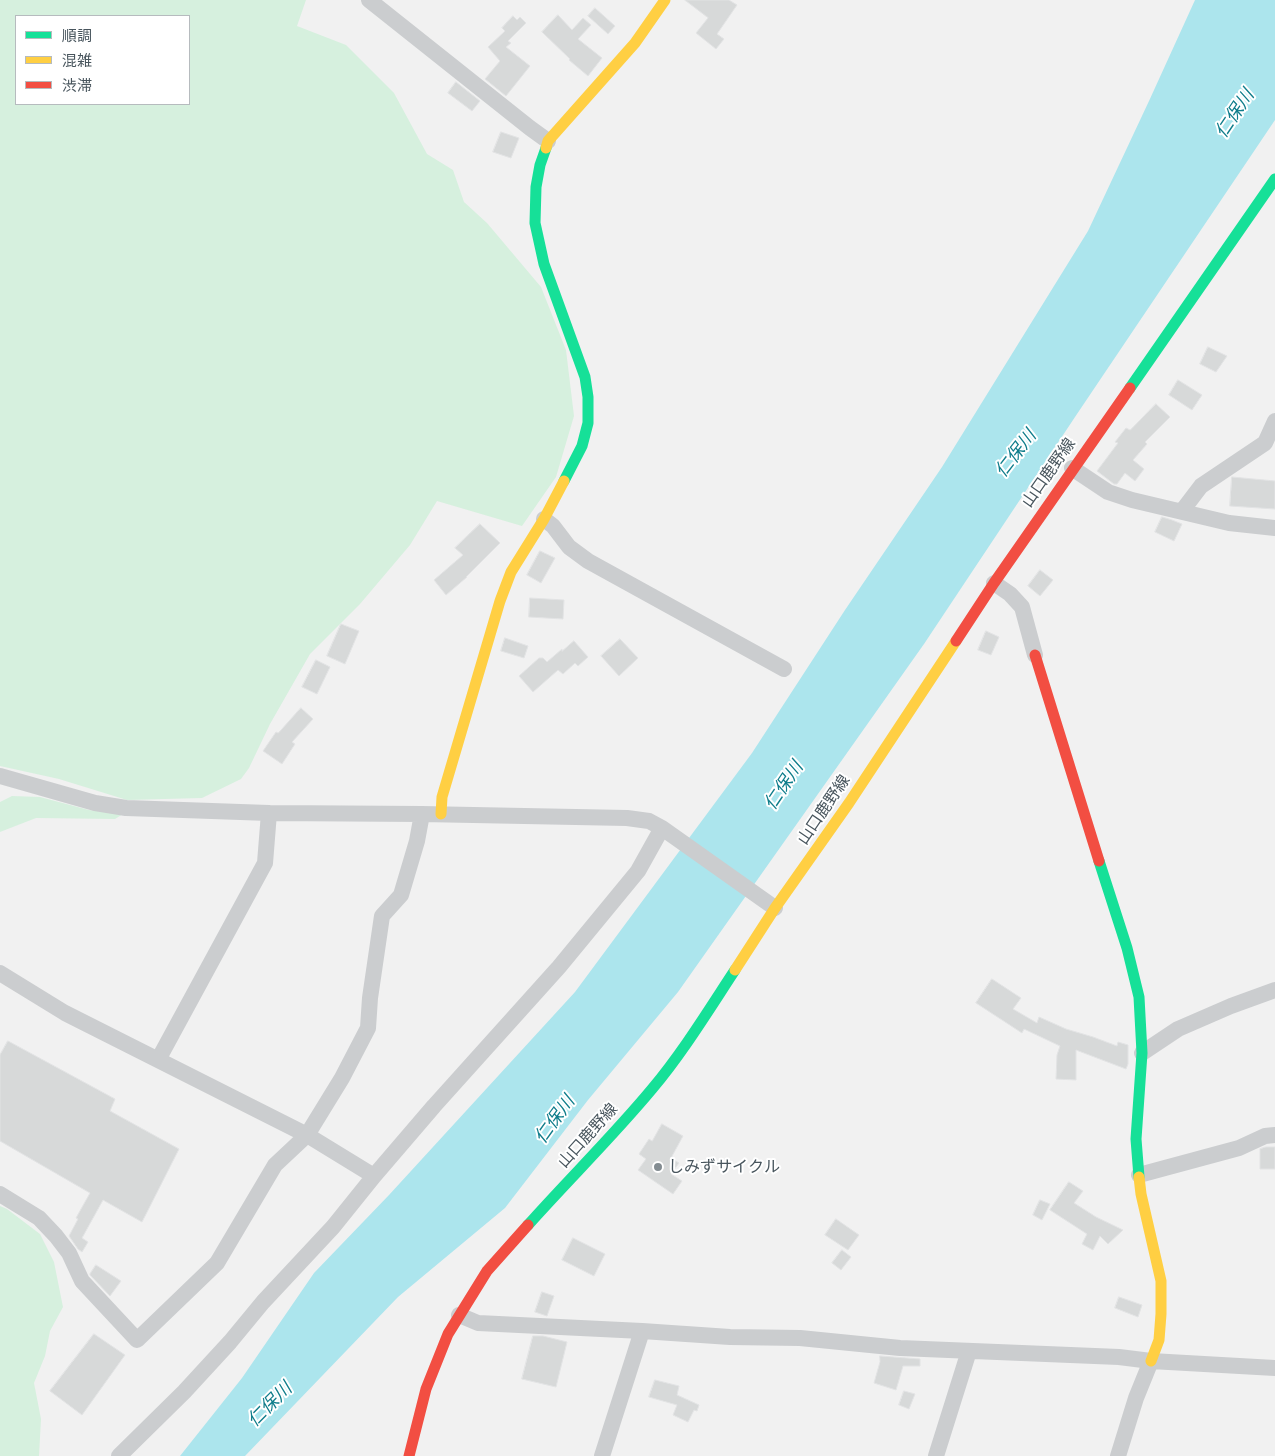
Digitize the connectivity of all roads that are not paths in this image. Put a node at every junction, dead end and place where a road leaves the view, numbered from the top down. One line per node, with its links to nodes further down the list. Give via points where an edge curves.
1 (369, 0): 3 (street)
2 (665, 0): 3 (street, via 635,43)
3 (548, 141): 8 (street, via 536,187 535,224 544,264 584,377 588,423 582,446)
4 (1275, 179): 6 (street, 山口鹿野線)
5 (1275, 421): 7 (street, via 1265,443 1201,486)
6 (1072, 468): 7 (street, via 1108,492); 10 (street, 山口鹿野線)
7 (1182, 511): 9 (street, via 1229,523)
8 (544, 519): 12 (street, via 588,561); 16 (street, via 510,572 442,797)
9 (1275, 528)
10 (994, 583): 11 (street, via 1022,607); 18 (street, 山口鹿野線, via 849,803)
11 (1034, 655): 21 (street, via 1134,973 1139,997)
12 (784, 669)
13 (0, 776): 14 (street, via 95,803 126,808)
14 (268, 813): 15 (street); 22 (street, via 265,863)
15 (422, 814): 16 (street); 23 (street, via 402,895 382,916 368,1028)
16 (442, 814): 17 (street, via 628,818 649,821)
17 (665, 830): 18 (street); 26 (street, via 638,872 559,967)
18 (775, 908): 28 (street, 山口鹿野線, via 688,1042 653,1088 487,1271)
19 (0, 973): 22 (street, via 65,1013)
20 (1275, 990): 21 (street, via 1178,1030)
21 (1142, 1053): 25 (street, via 1136,1139)
22 (158, 1060): 23 (street)
23 (307, 1135): 26 (street); 27 (street, via 275,1165 217,1263 137,1340 82,1281 56,1236 39,1218)
24 (1275, 1135): 25 (street)
25 (1139, 1175): 31 (street, via 1161,1281 1159,1340)
26 (374, 1176): 33 (street, via 230,1342)
27 (0, 1194)
28 (459, 1315): 29 (street, via 478,1323); 34 (street, 山口鹿野線, via 426,1389)
29 (642, 1331): 30 (street, via 800,1338); 35 (street)
30 (969, 1352): 31 (street); 36 (street)
31 (1151, 1361): 32 (street); 37 (street)
32 (1275, 1368)
33 (119, 1456)
34 (410, 1456)
35 (602, 1456)
36 (936, 1456)
37 (1118, 1456)

